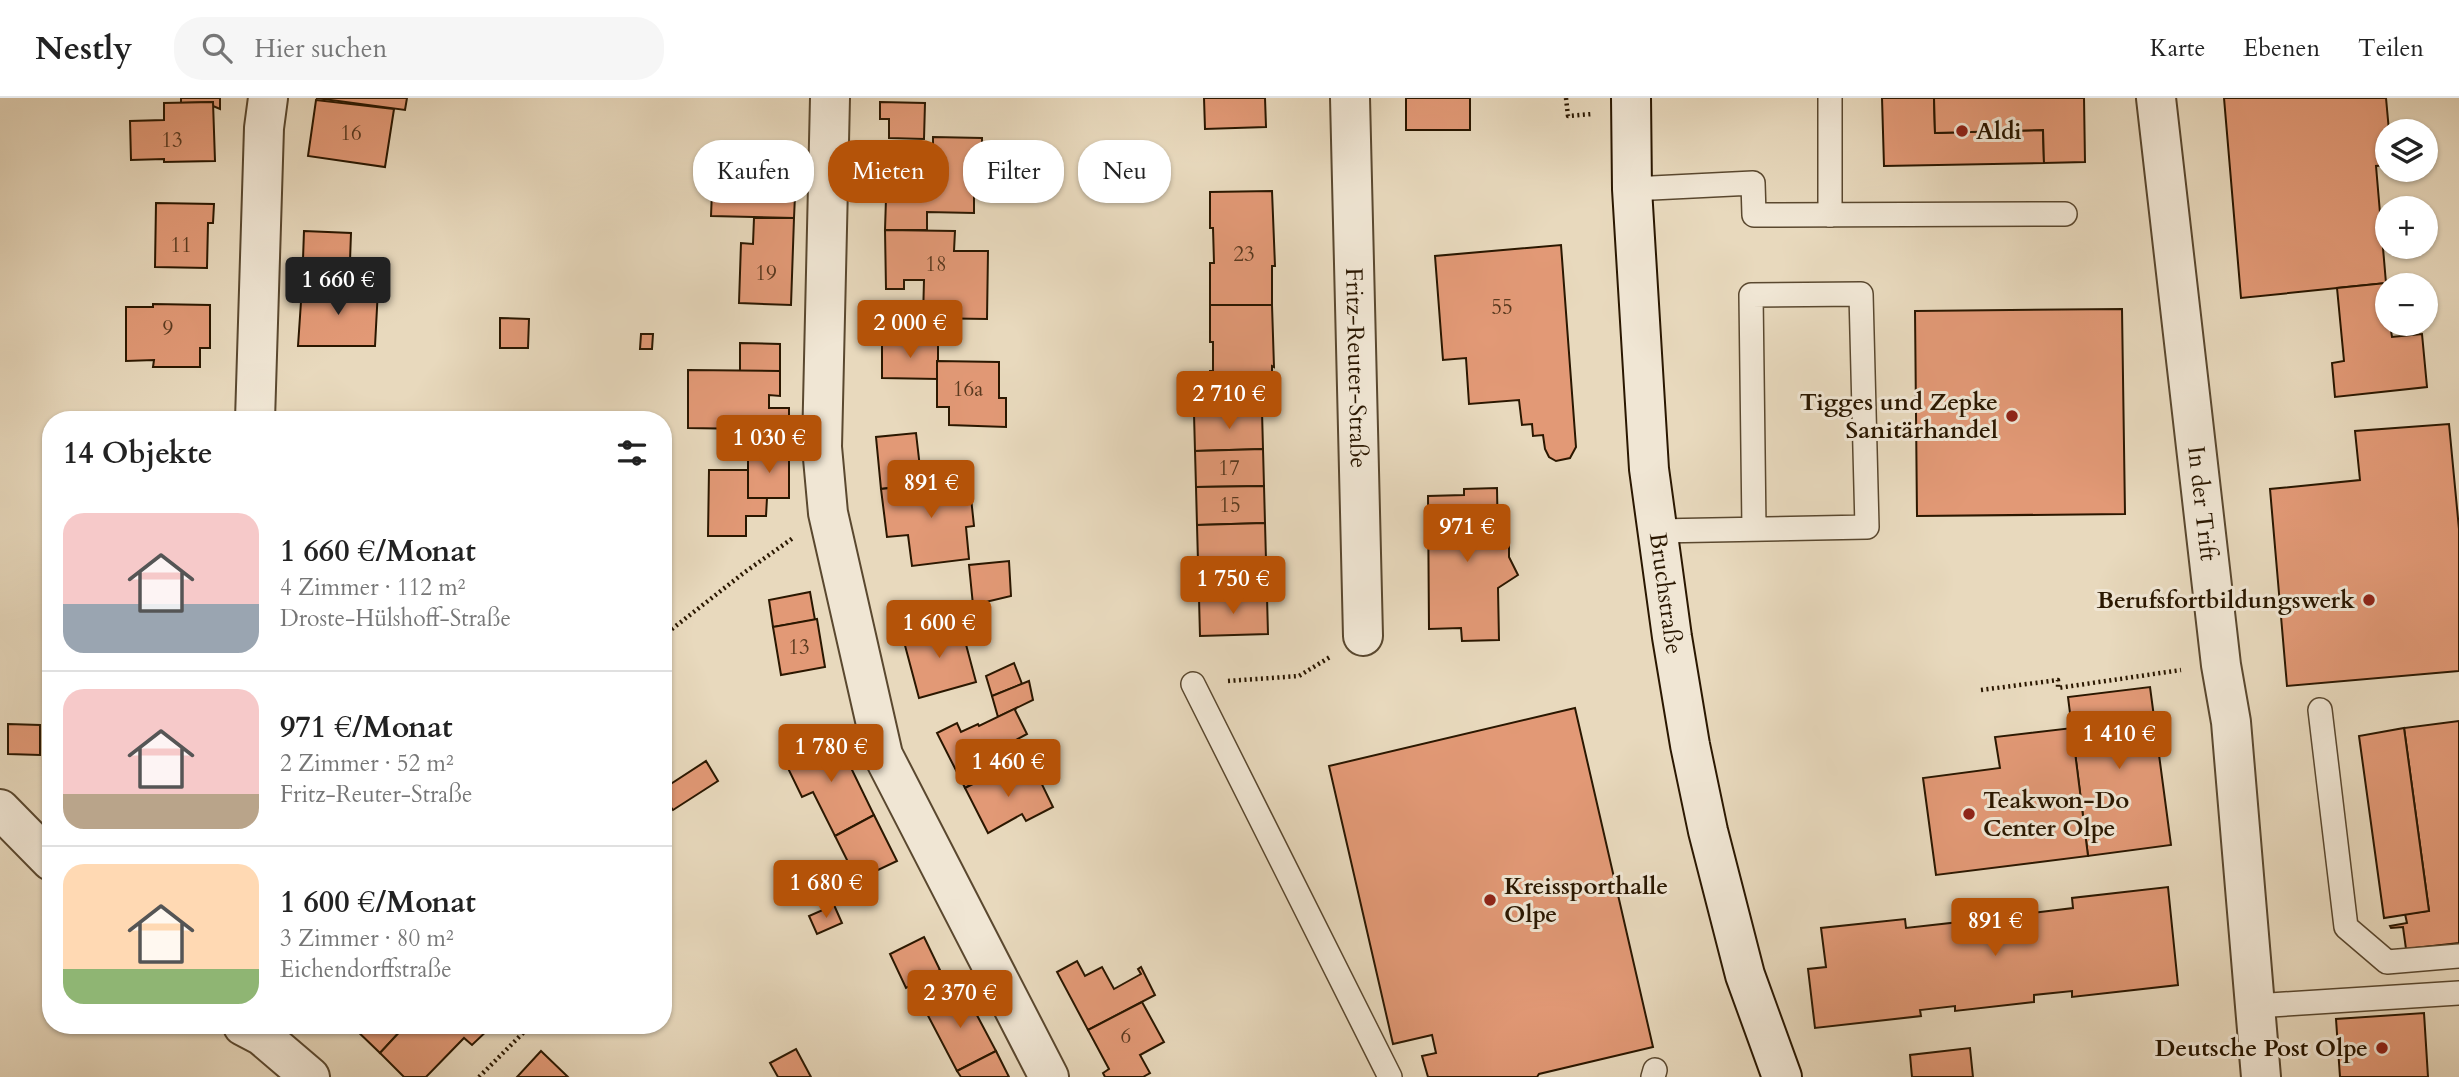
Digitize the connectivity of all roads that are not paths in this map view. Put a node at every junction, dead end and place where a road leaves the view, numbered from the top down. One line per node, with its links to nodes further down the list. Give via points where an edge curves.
1 (268, 98): 10 (street)
2 (830, 98): 23 (street, via 822,447 828,513 883,755)
3 (1350, 98): 13 (street, Fritz-Reuter-Straße)
4 (1631, 98): 7 (street, Bruchstraße)
5 (1830, 98): 9 (lane)
6 (2156, 98): 20 (street, In der Trift, via 2231,722)
7 (1632, 189): 9 (lane, via 1753,184 1754,215); 12 (street, Bruchstraße)
8 (2065, 214): 9 (lane)
9 (1830, 215)
10 (255, 411)
11 (1754, 529): 11 (lane, via 1867,527 1861,294 1751,295); 12 (lane)
12 (1657, 531): 25 (street, Bruchstraße, via 1707,831 1745,975)
13 (1363, 636)
14 (1194, 684): 24 (lane)
15 (2320, 710): 18 (lane, via 2346,927 2387,962)
16 (0, 809): 17 (street)
17 (42, 852)
18 (2459, 956)
19 (2459, 993): 20 (lane)
20 (2255, 1006): 26 (street, In der Trift)
21 (262, 1034): 22 (street)
22 (310, 1077)
23 (1049, 1077)
24 (1390, 1077)
25 (1782, 1077)
26 (2260, 1077)

